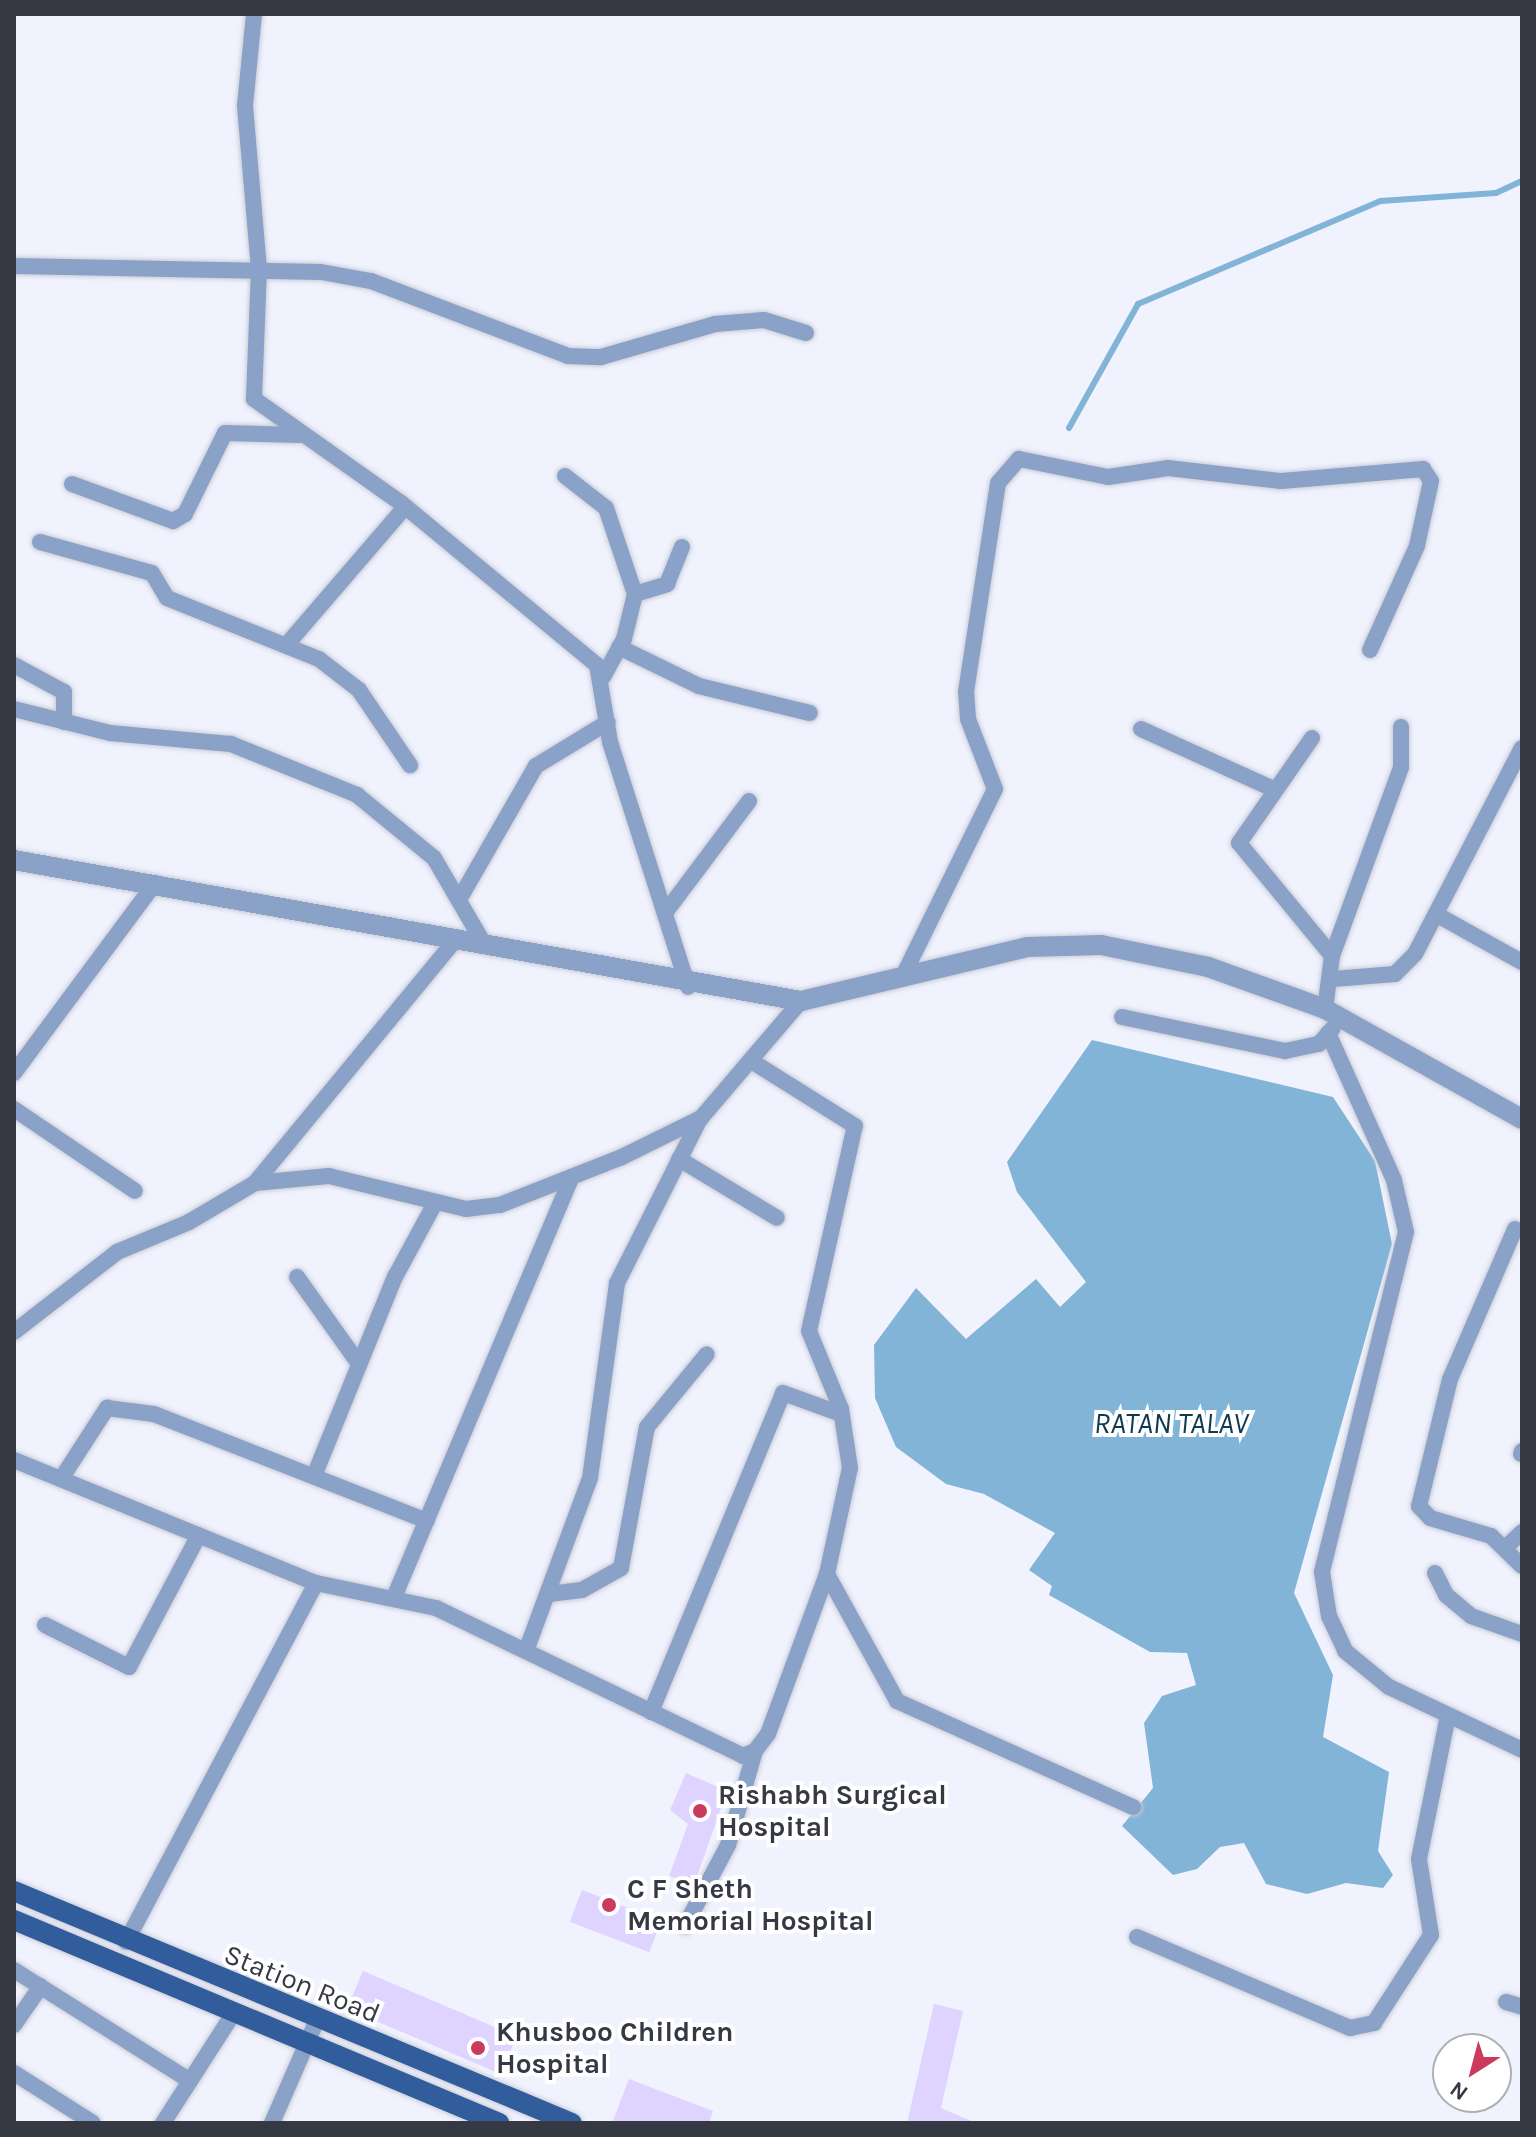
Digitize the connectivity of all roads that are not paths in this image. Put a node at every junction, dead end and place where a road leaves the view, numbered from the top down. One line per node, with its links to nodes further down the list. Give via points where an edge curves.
1 (254, 14): 3 (street, via 247,170)
2 (14, 266): 3 (street)
3 (259, 268): 4 (street, via 371,281 568,356 601,357 715,324 764,320); 5 (street, via 250,387 263,409)
4 (806, 333)
5 (300, 435): 7 (street, via 225,433 185,514 173,521); 8 (street)
6 (565, 476): 11 (street, via 606,508)
7 (72, 484)
8 (405, 507): 12 (street); 16 (street, via 583,648)
9 (40, 542): 12 (street, via 152,573 176,602)
10 (682, 547): 11 (street, via 667,584)
11 (635, 594): 13 (street)
12 (289, 642): 25 (street, via 359,690)
13 (619, 647): 16 (street); 18 (street, via 699,686)
14 (1370, 650): 37 (street, via 1417,546 1431,481 1423,469 1281,481 1201,470 1108,477 1032,456 1019,459 998,483 966,692 968,719 995,789)
15 (14, 665): 19 (street, via 64,692)
16 (603, 677): 20 (street)
17 (14, 709): 19 (street)
18 (810, 713)
19 (64, 722): 30 (street, via 231,744 299,766 400,825)
20 (608, 722): 30 (street, via 536,766); 31 (street)
21 (1401, 727): 35 (street, via 1401,767)
22 (1141, 729): 26 (street)
23 (1312, 738): 26 (street)
24 (1522, 748): 32 (street)
25 (410, 765)
26 (1273, 789): 35 (street, via 1242,833 1244,856)
27 (749, 801): 31 (street)
28 (14, 860): 29 (street)
29 (155, 883): 33 (street); 44 (street)
30 (460, 898): 34 (street)
31 (665, 913): 39 (street)
32 (1441, 917): 36 (street); 38 (street, via 1395,974)
33 (456, 939): 34 (street); 50 (street)
34 (484, 944): 39 (street)
35 (1332, 956): 38 (street)
36 (1522, 962)
37 (904, 974): 40 (street); 42 (street, via 1027,947 1101,945 1208,967)
38 (1333, 979): 42 (street)
39 (688, 987): 40 (street)
40 (801, 1001): 43 (street)
41 (1122, 1017): 42 (street, via 1285,1051 1319,1044)
42 (1331, 1020): 47 (street); 77 (street, via 1394,1180 1406,1232 1348,1450 1322,1572 1345,1651)
43 (753, 1062): 46 (street); 59 (street, via 855,1126 809,1331)
44 (14, 1073)
45 (14, 1109): 51 (street)
46 (701, 1118): 48 (street); 49 (street)
47 (1522, 1119)
48 (679, 1159): 53 (street); 71 (street, via 617,1283 590,1478)
49 (572, 1177): 52 (street, via 500,1205); 63 (street)
50 (255, 1183): 52 (street, via 329,1176); 56 (street, via 189,1222 117,1252)
51 (135, 1191)
52 (435, 1203): 58 (street)
53 (777, 1218)
54 (1513, 1228): 66 (street, via 1450,1379 1419,1506 1430,1518)
55 (297, 1277): 58 (street)
56 (14, 1332)
57 (707, 1354): 71 (street, via 647,1427 621,1568 582,1590)
58 (359, 1364): 61 (street)
59 (841, 1414): 69 (street, via 850,1468); 76 (street, via 783,1393)
60 (14, 1460): 62 (street)
61 (314, 1476): 62 (street, via 154,1414 107,1408); 63 (street)
62 (61, 1479): 65 (street)
63 (427, 1521): 72 (street)
64 (1522, 1532): 66 (street)
65 (199, 1535): 70 (street); 73 (street, via 129,1667)
66 (1506, 1547): 67 (street)
67 (1522, 1566)
68 (1435, 1573): 74 (street, via 1446,1595 1471,1616)
69 (827, 1574): 79 (street); 80 (street, via 897,1701)
70 (316, 1583): 72 (street); 85 (street)
71 (549, 1594): 75 (street)
72 (395, 1595): 75 (street)
73 (45, 1625)
74 (1522, 1634)
75 (526, 1651): 76 (street)
76 (651, 1712): 79 (street, via 743,1756)
77 (1447, 1720): 78 (street); 84 (street, via 1419,1859 1431,1935 1374,2023 1350,2028)
78 (1522, 1750)
79 (755, 1751): 83 (street, via 728,1845)
80 (1133, 1807)
81 (14, 1891): 85 (main road, Station Road)
82 (14, 1920): 88 (main road, Station Road)
83 (685, 1926)
84 (1137, 1937)
85 (126, 1942): 89 (main road, Station Road)
86 (14, 1970): 87 (street)
87 (41, 1986): 90 (street); 93 (street)
88 (233, 2014): 91 (main road, Station Road); 93 (street)
89 (317, 2020): 91 (street); 98 (main road, Station Road)
90 (14, 2025)
91 (306, 2044): 96 (street); 97 (main road, Station Road)
92 (14, 2073): 94 (street)
93 (190, 2081): 95 (street)
94 (90, 2122)
95 (163, 2123)
96 (272, 2123)
97 (499, 2123)
98 (572, 2123)

